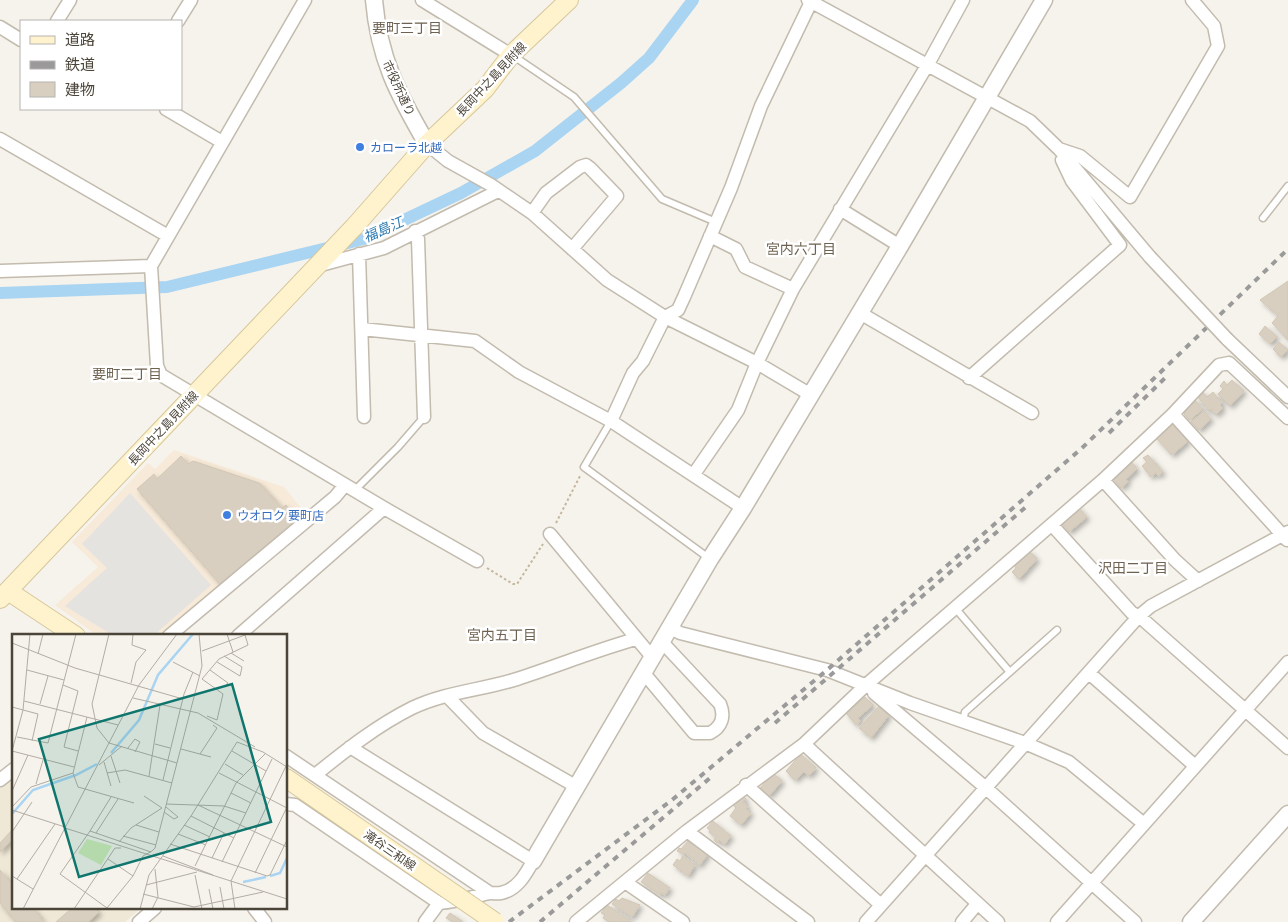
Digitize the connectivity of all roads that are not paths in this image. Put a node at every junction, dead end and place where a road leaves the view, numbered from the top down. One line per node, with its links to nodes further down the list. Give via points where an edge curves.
1 (70, 0): 11 (street)
2 (191, 0): 12 (street)
3 (305, 0): 20 (street)
4 (374, 0): 21 (street, 市役所通り, via 385,62)
5 (422, 0): 15 (street)
6 (569, 0): 15 (main road, 長岡中之島見附線)
7 (1044, 0): 17 (street)
8 (1192, 0): 22 (street, via 1214,26 1218,46 1130,197 1080,156)
9 (809, 1): 16 (street); 28 (street, via 761,106)
10 (959, 2): 16 (street)
11 (58, 20)
12 (179, 20)
13 (0, 27): 14 (street)
14 (20, 39)
15 (511, 55): 21 (main road, 長岡中之島見附線, via 485,89); 28 (lane, via 577,100 662,199)
16 (928, 64): 17 (street); 25 (street)
17 (986, 96): 22 (street, via 1030,121); 32 (street)
18 (168, 110): 20 (street)
19 (0, 139): 30 (street)
20 (222, 142): 30 (street)
21 (427, 144): 24 (street, via 448,161); 35 (main road, 長岡中之島見附線)
22 (1059, 149): 44 (street, via 1072,181 1120,245); 47 (street, bridge, via 1150,257 1227,339)
23 (1288, 186): 27 (lane)
24 (495, 188): 26 (street); 29 (street, via 464,210)
25 (840, 209): 32 (street); 38 (street)
26 (532, 212): 33 (street); 33 (street, via 546,192 580,167 586,165 590,168 617,196)
27 (1262, 218)
28 (716, 222): 31 (street)
29 (415, 231): 34 (street, via 384,248); 42 (street)
30 (168, 236): 37 (street)
31 (710, 236): 38 (street, via 736,250 745,267); 40 (street, via 678,310)
32 (900, 246): 39 (street)
33 (572, 248): 40 (street, via 607,280)
34 (359, 254): 35 (street); 41 (street)
35 (321, 262): 45 (main road, 長岡中之島見附線)
36 (0, 270): 37 (street)
37 (152, 271): 45 (street, via 157,366 161,375)
38 (793, 289): 43 (street)
39 (860, 313): 44 (street); 46 (street)
40 (665, 317): 43 (street); 53 (street, via 644,361 633,373)
41 (362, 329): 42 (street); 50 (street)
42 (422, 335): 51 (street); 53 (street, via 475,341 519,372)
43 (757, 363): 46 (street); 54 (street, via 738,410)
44 (969, 378): 48 (street)
45 (194, 395): 56 (street); 65 (main road, 長岡中之島見附線)
46 (810, 395): 58 (street)
47 (1288, 397)
48 (1032, 413)
49 (1172, 414): 52 (street, via 1219,365 1229,363); 55 (street); 61 (street)
50 (364, 417)
51 (424, 417): 56 (lane, via 398,447)
52 (1288, 418)
53 (611, 421): 54 (street); 62 (lane, via 584,467)
54 (694, 474): 58 (street)
55 (1103, 480): 59 (street); 64 (street)
56 (350, 488): 57 (street); 71 (street, via 335,496)
57 (384, 508): 63 (street); 72 (street)
58 (743, 508): 62 (street)
59 (1052, 525): 66 (street); 67 (street, via 1132,613)
60 (550, 534): 73 (street)
61 (1286, 536): 64 (street)
62 (710, 559): 68 (street)
63 (477, 561)
64 (1198, 582): 67 (street, via 1151,606)
65 (2, 592): 70 (main road)
66 (956, 609): 78 (lane); 80 (street)
67 (1139, 616): 79 (street); 82 (street)
68 (671, 628): 74 (street); 80 (street, via 680,633 806,664)
69 (1057, 630): 78 (lane)
70 (73, 634)
71 (171, 634)
72 (240, 634)
73 (636, 639): 75 (street); 81 (street, via 516,679)
74 (662, 642): 75 (street); 77 (street, via 720,704 723,716 720,725 710,733 694,733)
75 (652, 658): 77 (street)
76 (1288, 662): 82 (street)
77 (643, 672): 95 (street)
78 (1009, 672): 83 (lane, via 965,712)
79 (1089, 673): 84 (street); 89 (street)
80 (866, 686): 83 (street); 85 (street); 96 (street)
81 (447, 696): 86 (street, via 412,708); 95 (street, via 483,733)
82 (1244, 708): 87 (street); 89 (street)
83 (963, 721): 84 (street)
84 (1025, 742): 96 (street); 99 (street, via 1069,762)
85 (804, 744): 94 (street); 101 (street)
86 (350, 747): 91 (street); 102 (street)
87 (1288, 748)
88 (288, 757): 91 (street)
89 (1194, 765): 99 (street)
90 (12, 771): 93 (street)
91 (315, 775): 105 (street)
92 (288, 779): 112 (main road, 滝谷三和線, bridge)
93 (0, 780)
94 (746, 785): 100 (street); 107 (street)
95 (577, 787): 102 (street)
96 (986, 788): 101 (street); 104 (street)
97 (288, 804): 106 (street, via 295,806)
98 (1288, 814): 121 (street)
99 (1144, 824): 104 (street)
100 (687, 831): 103 (street); 115 (street)
101 (925, 854): 107 (street); 108 (street)
102 (533, 861): 105 (street, via 525,877 510,889)
103 (625, 882): 113 (street); 114 (street)
104 (1090, 883): 119 (street); 120 (street)
105 (490, 893): 106 (street)
106 (439, 903): 111 (street)
107 (881, 904): 116 (street)
108 (978, 904): 117 (street); 118 (street)
109 (153, 910): 110 (street)
110 (139, 922)
111 (425, 922)
112 (495, 922)
113 (576, 922)
114 (682, 922)
115 (808, 922)
116 (866, 922)
117 (962, 922)
118 (998, 922)
119 (1057, 922)
120 (1135, 922)
121 (1191, 922)

